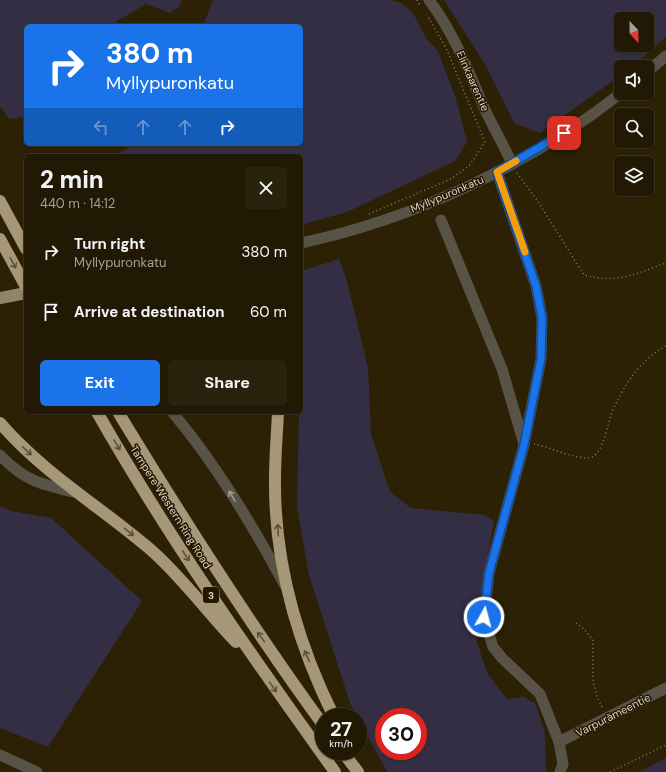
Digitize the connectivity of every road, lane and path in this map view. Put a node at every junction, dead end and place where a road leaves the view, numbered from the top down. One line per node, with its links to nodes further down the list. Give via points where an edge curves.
1 (417, 0): 2 (path)
2 (426, 4): 7 (street, Elinkaarentie, via 448,28)
3 (427, 14): 10 (path, via 447,50 485,142 469,166 451,179)
4 (666, 56): 5 (street)
5 (654, 66)
6 (614, 99): 7 (street, Myllypuronkatu, via 590,118)
7 (512, 164): 8 (street, Myllypuronkatu); 16 (path, via 584,275 609,280 630,276)
8 (497, 172): 14 (street, Myllypuronkatu, via 430,202 359,228); 26 (street, via 536,286 542,318 541,359)
9 (0, 200): 12 (highway); 15 (highway)
10 (363, 216)
11 (441, 220): 26 (street, via 502,369)
12 (24, 232)
13 (0, 239): 17 (highway, one-way to 17)
14 (303, 242)
15 (24, 245)
16 (666, 263)
17 (24, 283)
18 (24, 293): 19 (main road)
19 (0, 298)
20 (666, 346): 26 (path, via 643,361 629,381 613,410 605,436 593,457 583,458 545,446)
21 (97, 414): 31 (highway, Tampere Western Ring Road / 3, one-way to 31)
22 (119, 414): 34 (highway, Tampere Western Ring Road / 3, one-way to 22, via 243,611)
23 (174, 414): 29 (street, one-way to 23, via 213,466)
24 (278, 414): 29 (highway, one-way to 24, via 278,546 275,479)
25 (0, 423): 28 (highway, one-way to 28, via 13,439)
26 (524, 443): 36 (street, via 489,573 484,617 493,647 540,694)
27 (0, 455): 28 (street, via 26,478)
28 (79, 494): 31 (highway, one-way to 31, via 152,551)
29 (287, 590): 33 (highway, one-way to 29, via 302,646)
30 (576, 623): 35 (path, via 593,640 594,686)
31 (256, 663): 42 (highway, Tampere Western Ring Road / 3, one-way to 42)
32 (666, 688): 35 (street, Varpurämeentie)
33 (330, 708)
34 (315, 713)
35 (608, 718): 36 (street, Varpurämeentie)
36 (559, 742): 45 (street, via 562,764)
37 (666, 745): 46 (path)
38 (0, 755): 41 (street)
39 (349, 760): 43 (highway)
40 (356, 760): 44 (highway)
41 (37, 772)
42 (335, 772)
43 (358, 772)
44 (362, 772)
45 (560, 772)
46 (610, 772)

